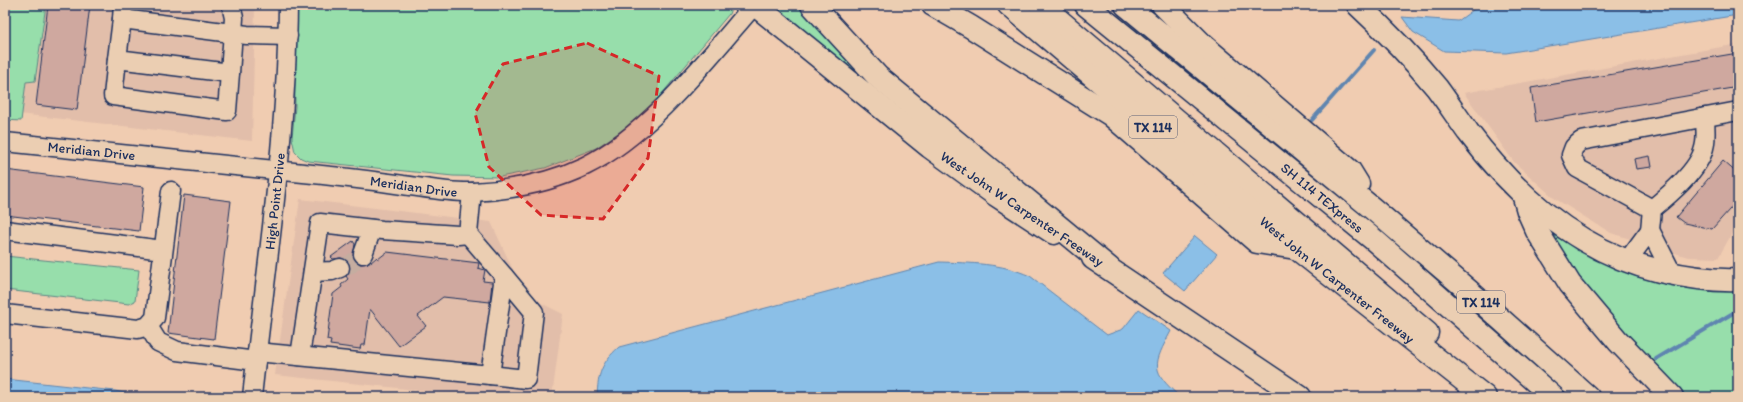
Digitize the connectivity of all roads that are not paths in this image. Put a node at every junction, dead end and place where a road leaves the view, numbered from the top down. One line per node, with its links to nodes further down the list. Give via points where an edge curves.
1 (231, 5): 13 (street, via 234,18)
2 (288, 5): 14 (street, High Point Drive)
3 (754, 5): 22 (street, Meridian Drive, via 700,67 623,143 586,166 553,180 522,187); 35 (main road, West John W Carpenter Freeway, via 930,147 996,195)
4 (812, 5): 35 (main road, via 878,77)
5 (933, 5): 30 (main road, via 1110,115 1257,242)
6 (1009, 5): 30 (main road, West John W Carpenter Freeway / TX 114)
7 (1041, 5): 48 (main road)
8 (1086, 5): 49 (main road, SH 114 TEXpress, via 1373,239)
9 (1126, 5): 24 (main road, TX 114)
10 (1162, 5): 24 (main road, via 1204,46 1350,171)
11 (1358, 5): 23 (main road, via 1416,64 1473,138)
12 (123, 12): 13 (street); 15 (street)
13 (233, 33): 14 (street); 16 (street)
14 (288, 36): 20 (street, High Point Drive)
15 (117, 60): 16 (street); 16 (street, via 113,96 227,111)
16 (230, 73)
17 (1738, 110): 18 (street)
18 (1705, 116): 25 (street, via 1706,138 1697,164 1669,196); 25 (street, via 1581,141 1574,147 1571,155 1577,168)
19 (5, 142): 20 (street, Meridian Drive)
20 (279, 170): 22 (street, Meridian Drive); 42 (street, High Point Drive)
21 (171, 191): 31 (street)
22 (472, 192): 29 (street)
23 (1524, 194): 33 (main road, via 1563,227); 51 (main road, via 1537,231 1570,284 1618,341)
24 (1373, 209): 50 (main road, TX 114)
25 (1652, 209): 28 (street)
26 (372, 229): 29 (street); 32 (street); 36 (street, via 320,223)
27 (5, 230): 31 (street)
28 (1650, 230): 33 (street); 37 (street)
29 (468, 234): 38 (street)
30 (1296, 248): 47 (main road, West John W Carpenter Freeway / TX 114)
31 (163, 250): 41 (street, via 155,318)
32 (363, 254)
33 (1627, 260): 37 (main road)
34 (340, 268): 36 (street)
35 (1109, 268): 46 (main road, West John W Carpenter Freeway)
36 (313, 272): 43 (street)
37 (1672, 273): 39 (main road, via 1699,278)
38 (504, 276): 44 (street); 44 (street, via 534,312 526,379)
39 (1738, 280)
40 (5, 314): 41 (street, via 138,329)
41 (148, 326): 42 (street, via 158,342 177,351 220,356)
42 (256, 356): 43 (street); 45 (street, High Point Drive)
43 (300, 356): 44 (street)
44 (490, 375)
45 (252, 396)
46 (1300, 397)
47 (1485, 397)
48 (1503, 397)
49 (1553, 397)
50 (1588, 397)
51 (1672, 397)

